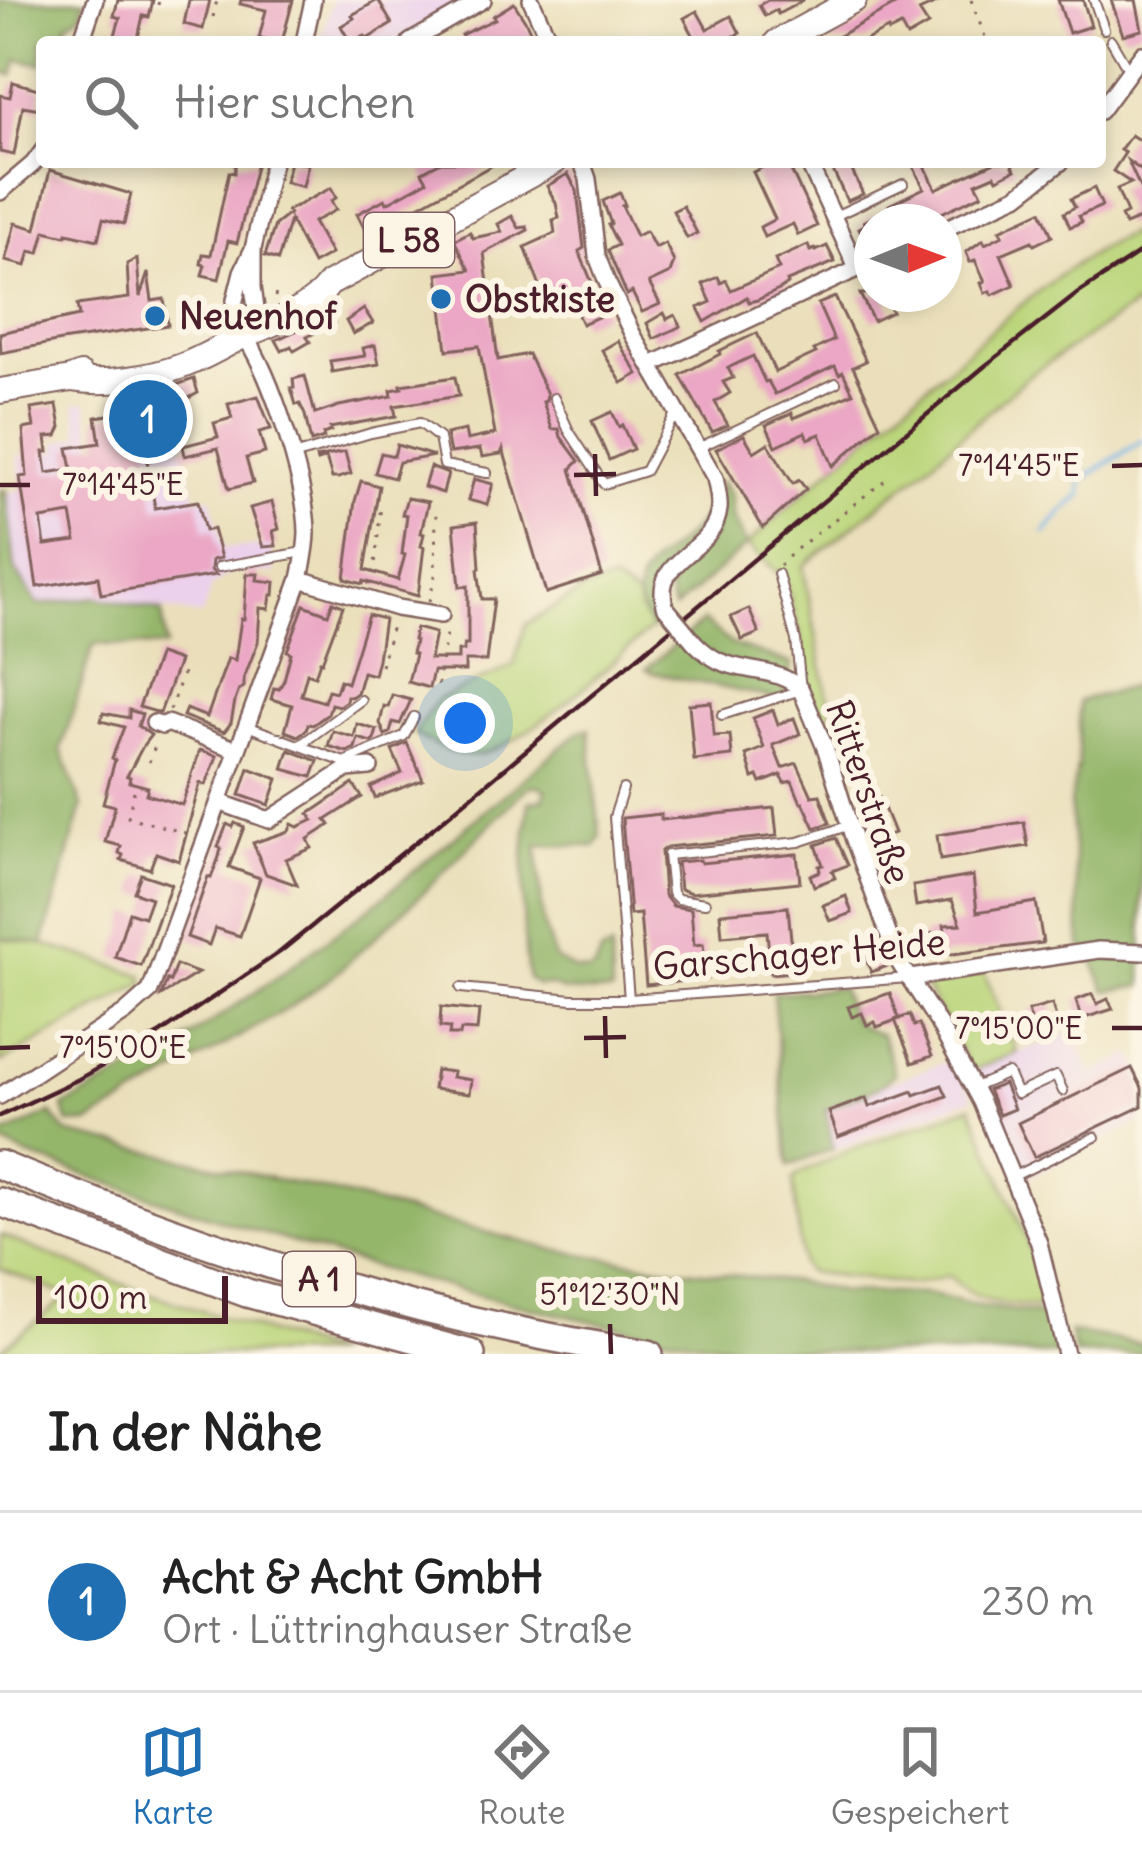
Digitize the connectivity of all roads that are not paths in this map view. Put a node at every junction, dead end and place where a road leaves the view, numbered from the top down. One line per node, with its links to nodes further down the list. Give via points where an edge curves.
1 (94, 0): 8 (street)
2 (313, 0): 9 (street)
3 (483, 0): 10 (street)
4 (531, 0): 11 (street)
5 (854, 0): 12 (main road)
6 (1094, 0): 7 (lane)
7 (1104, 28)
8 (84, 36)
9 (304, 36)
10 (420, 36)
11 (547, 36)
12 (788, 36)
13 (1111, 40): 15 (lane)
14 (1142, 54): 15 (street)
15 (1128, 69): 16 (street)
16 (1106, 102)
17 (36, 160): 24 (street)
18 (272, 168): 29 (street, via 253,248)
19 (543, 168): 29 (main road, L 58)
20 (584, 168): 30 (street, Ritterstraße, via 597,256)
21 (811, 168): 25 (street)
22 (1047, 168): 26 (street, via 1018,196)
23 (903, 184): 25 (lane)
24 (0, 192)
25 (833, 217): 27 (street)
26 (962, 221)
27 (854, 248)
28 (854, 270): 30 (street)
29 (258, 321): 32 (main road, L 58, via 160,372); 36 (street)
30 (651, 364): 34 (street, Ritterstraße)
31 (836, 382): 35 (lane)
32 (0, 391)
33 (554, 398): 34 (lane, via 604,484 645,471)
34 (676, 412): 35 (street, Ritterstraße)
35 (698, 448): 43 (street, Ritterstraße, bridge, via 715,478 719,509 706,536 666,574 666,608 723,663)
36 (292, 457): 37 (lane, via 419,423 439,438 444,465); 38 (street)
37 (487, 473)
38 (305, 552): 39 (lane); 41 (street)
39 (219, 567)
40 (778, 574): 43 (lane)
41 (300, 579): 42 (street); 48 (street)
42 (434, 613)
43 (801, 690): 45 (lane); 54 (street, Ritterstraße)
44 (361, 700): 49 (lane)
45 (722, 715)
46 (414, 717): 49 (lane, via 404,736 344,762)
47 (154, 723): 50 (street)
48 (247, 725): 49 (lane); 50 (street)
49 (300, 745)
50 (237, 750): 53 (street)
51 (370, 767): 53 (street, via 347,769 268,820)
52 (623, 789): 59 (lane, via 614,817)
53 (219, 802): 62 (street, via 150,991)
54 (849, 825): 55 (lane, via 799,842 668,856 673,893); 57 (street, Ritterstraße)
55 (705, 903)
56 (1142, 952): 57 (street, Garschager Heide, via 1099,950)
57 (911, 978): 59 (lane, Garschager Heide); 60 (street, Ritterstraße)
58 (461, 988): 59 (lane, Garschager Heide)
59 (629, 999)
60 (972, 1088): 61 (lane, via 1008,1072 1017,1094 1056,1076); 65 (street, Ritterstraße)
61 (1063, 1091)
62 (0, 1096)
63 (1095, 1137): 65 (lane)
64 (0, 1165): 68 (highway, A 1, via 320,1280)
65 (1012, 1177): 69 (street, Ritterstraße, via 1039,1243)
66 (0, 1202): 67 (highway, A 1, via 247,1293)
67 (472, 1354)
68 (649, 1354)
69 (1066, 1354)

